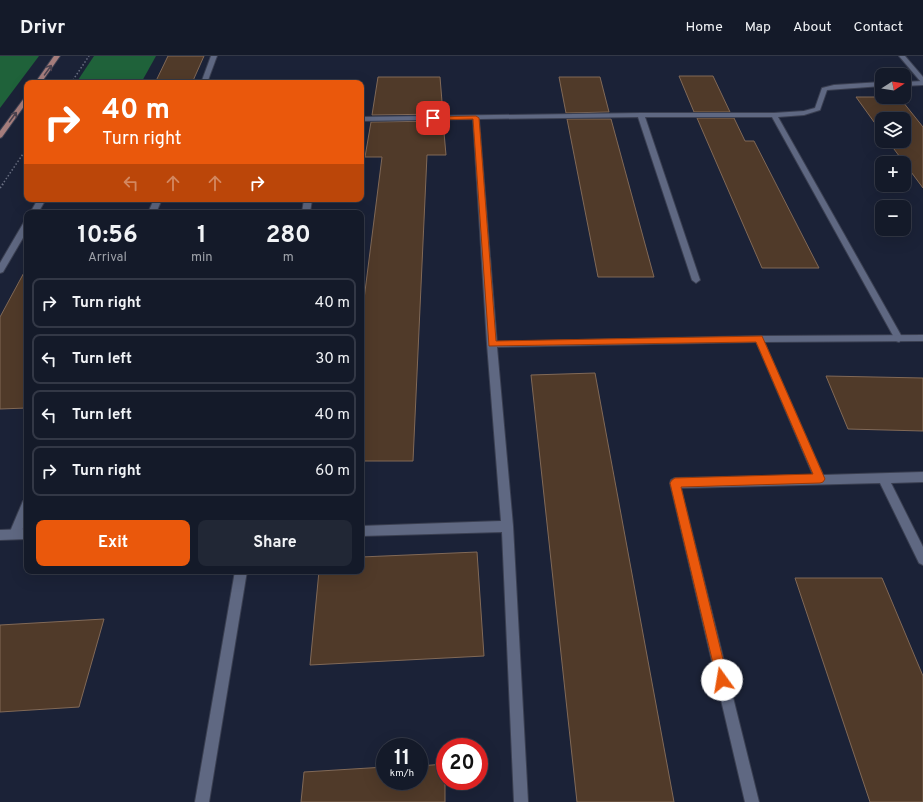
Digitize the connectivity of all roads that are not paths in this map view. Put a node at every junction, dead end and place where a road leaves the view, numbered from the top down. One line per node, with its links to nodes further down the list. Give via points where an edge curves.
1 (57, 56): 4 (main road, one-way to 1)
2 (214, 56): 5 (street)
3 (902, 56): 6 (street)
4 (40, 80)
5 (205, 80)
6 (923, 82): 7 (street)
7 (911, 83)
8 (875, 84): 11 (street, via 824,89 818,109 804,113)
9 (24, 102): 14 (main road, one-way to 9)
10 (640, 115): 11 (street); 12 (street); 17 (street)
11 (774, 115): 19 (street)
12 (476, 118): 13 (street); 21 (street)
13 (364, 120)
14 (0, 136)
15 (24, 229): 16 (street)
16 (0, 270)
17 (696, 280)
18 (759, 338): 19 (street); 21 (street); 24 (street)
19 (899, 338): 20 (street)
20 (923, 338)
21 (492, 344): 26 (street)
22 (923, 477): 23 (street)
23 (883, 478): 24 (street); 31 (street)
24 (820, 479): 35 (street, via 675,483)
25 (24, 512): 28 (street)
26 (507, 526): 27 (street); 34 (street)
27 (364, 531)
28 (15, 534): 29 (street); 30 (street)
29 (24, 534)
30 (0, 535)
31 (923, 559)
32 (240, 574): 33 (street)
33 (202, 802)
34 (521, 802)
35 (752, 802)

